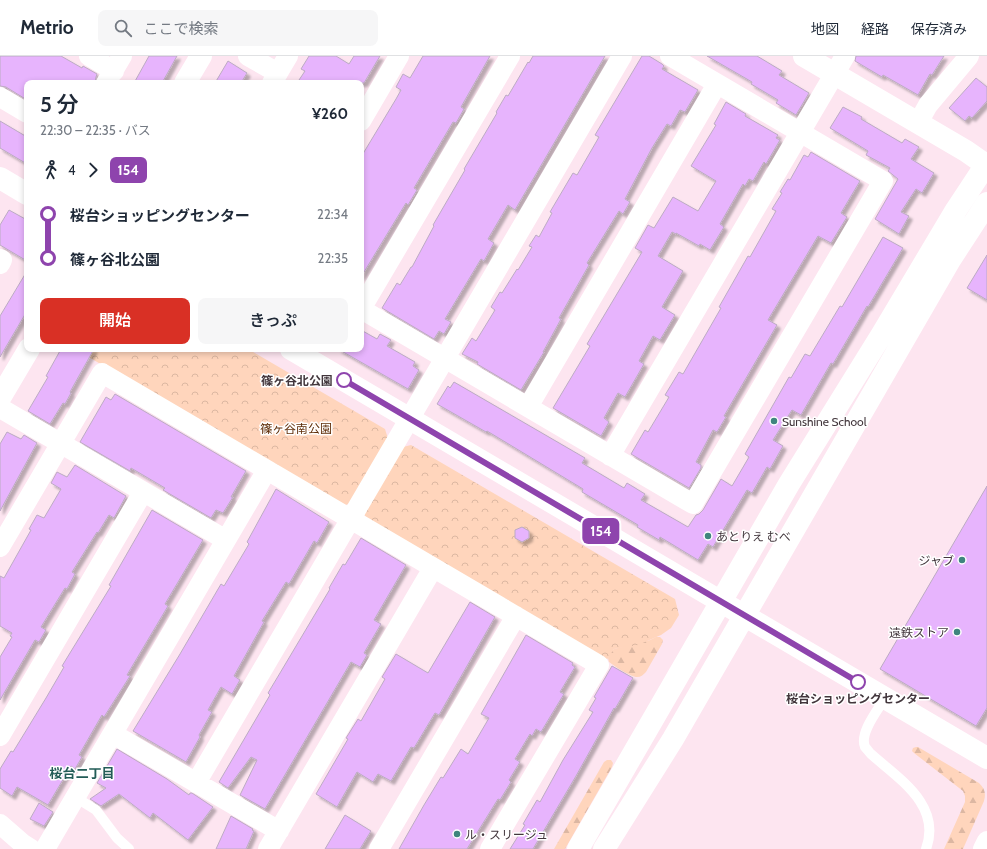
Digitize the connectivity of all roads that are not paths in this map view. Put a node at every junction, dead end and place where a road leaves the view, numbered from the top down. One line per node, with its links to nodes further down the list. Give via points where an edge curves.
1 (89, 56): 12 (street)
2 (201, 56): 14 (street)
3 (248, 56): 13 (street)
4 (288, 56): 13 (street)
5 (399, 56): 18 (street)
6 (510, 56): 27 (street)
7 (622, 56): 31 (street)
8 (670, 56): 15 (street)
9 (804, 56): 11 (street)
10 (969, 56): 19 (street, via 928,105)
11 (840, 65): 19 (street); 20 (street)
12 (114, 70)
13 (275, 78)
14 (187, 80)
15 (717, 84): 20 (street); 33 (street)
16 (0, 97): 17 (street)
17 (24, 111)
18 (364, 116)
19 (918, 123): 21 (street)
20 (800, 132): 37 (street); 37 (street, via 883,181 879,188 693,504)
21 (986, 164): 44 (street, via 789,484)
22 (0, 178): 23 (street)
23 (24, 192)
24 (987, 203): 45 (street, via 950,260)
25 (0, 259): 26 (street)
26 (0, 264)
27 (364, 304)
28 (364, 311): 31 (street)
29 (27, 352): 32 (street)
30 (296, 352): 35 (street)
31 (444, 358): 33 (street); 35 (street)
32 (0, 398)
33 (528, 407): 37 (street)
34 (0, 408): 36 (street)
35 (409, 418): 40 (street); 44 (street)
36 (61, 443): 38 (street, via 102,373); 39 (street); 42 (street)
37 (610, 456)
38 (267, 470): 40 (street); 41 (street)
39 (143, 492): 41 (street); 49 (street)
40 (350, 519): 43 (street); 51 (street)
41 (226, 540): 48 (street)
42 (0, 547)
43 (433, 568): 46 (street); 54 (street)
44 (721, 602): 45 (street); 62 (street)
45 (744, 615): 47 (street); 63 (street, via 673,739)
46 (516, 616): 60 (street); 61 (street, via 598,665)
47 (885, 698): 50 (street); 64 (lane, via 864,736 865,746 914,793 924,807 930,830)
48 (113, 734): 51 (street); 52 (street)
49 (0, 736)
50 (987, 758)
51 (196, 783): 54 (street)
52 (75, 797): 57 (street); 58 (lane, via 96,810 117,838)
53 (0, 824): 56 (street)
54 (279, 831): 59 (street)
55 (987, 841): 65 (street)
56 (31, 849)
57 (45, 849)
58 (129, 849)
59 (268, 849)
60 (379, 849)
61 (490, 849)
62 (578, 849)
63 (604, 849)
64 (926, 849)
65 (984, 849)

